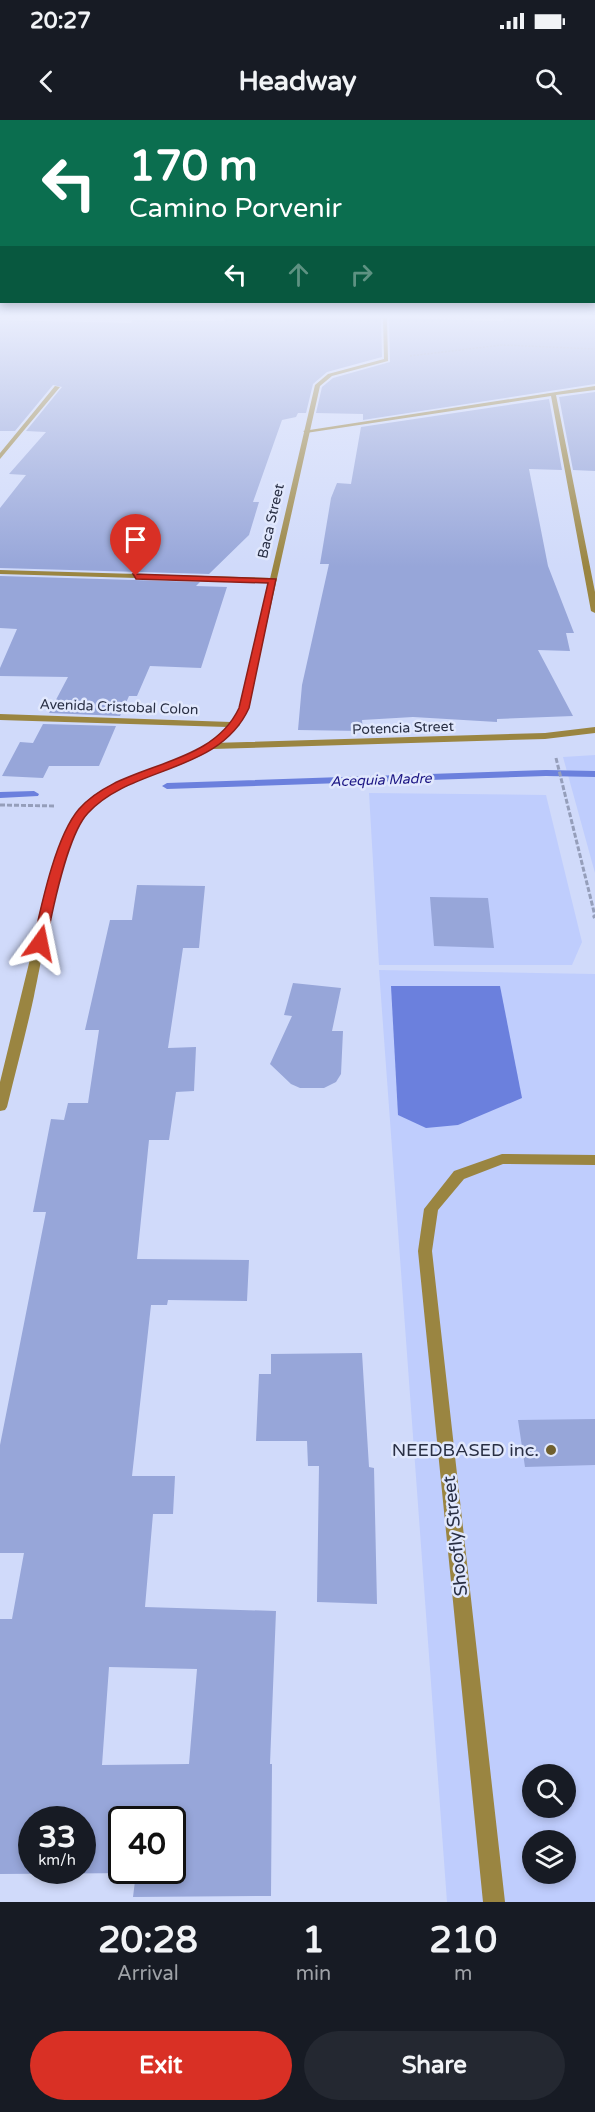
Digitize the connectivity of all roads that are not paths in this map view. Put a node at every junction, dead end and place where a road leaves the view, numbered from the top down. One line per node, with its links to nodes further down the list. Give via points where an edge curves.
1 (45, 401): 6 (street)
2 (314, 401): 5 (street, Baca Street)
3 (517, 401): 5 (street)
4 (555, 401): 9 (street)
5 (306, 431): 8 (street, Baca Street)
6 (0, 457)
7 (0, 572): 8 (street)
8 (273, 580): 11 (street, Baca Street, via 244,708)
9 (595, 610)
10 (0, 717): 11 (street, Avenida Cristobal Colon)
11 (236, 725): 13 (street, Baca Street)
12 (595, 730): 13 (street, Potencia Street, via 545,736)
13 (212, 746): 14 (street, Baca Street, via 106,793 84,811 72,828 47,907)
14 (0, 1107)
15 (595, 1160): 16 (street, Shoofly Street, via 502,1159 459,1175 431,1209 425,1251)
16 (494, 1902)

